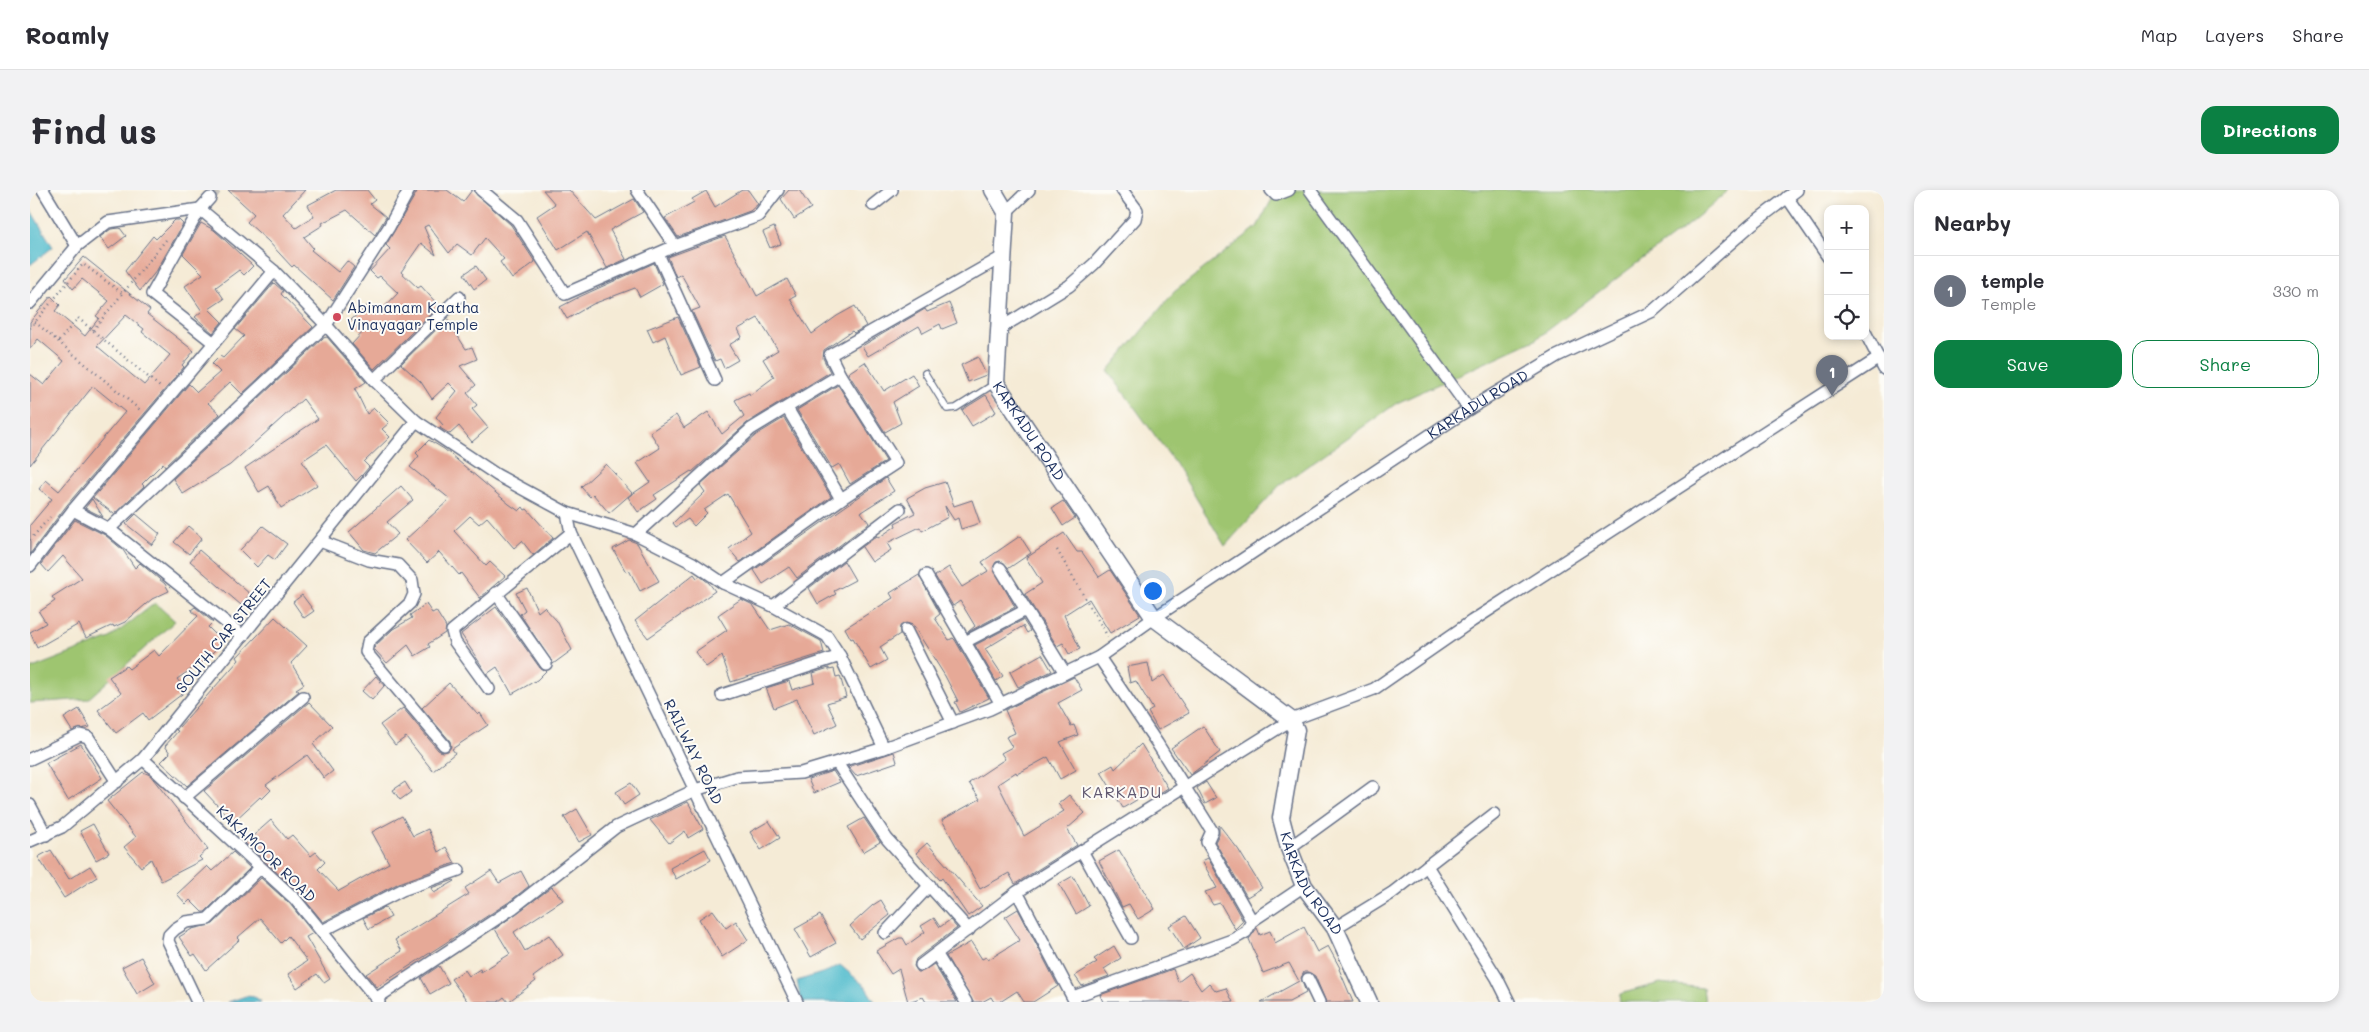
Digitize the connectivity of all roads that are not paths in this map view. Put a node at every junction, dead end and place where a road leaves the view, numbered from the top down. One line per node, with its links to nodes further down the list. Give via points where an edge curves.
1 (43, 190): 19 (street)
2 (408, 190): 27 (street, via 389,227)
3 (481, 190): 22 (street, via 517,220 565,294)
4 (637, 190): 20 (street)
5 (778, 190): 20 (street, via 758,216)
6 (892, 190): 16 (street)
7 (993, 190): 18 (street)
8 (1029, 190): 18 (street)
9 (1122, 190): 28 (street, via 1137,210 1129,226 1069,286)
10 (1271, 190): 11 (street, via 1276,195)
11 (1289, 190)
12 (1310, 190): 39 (street)
13 (1797, 190): 14 (street, KARKADU ROAD)
14 (1787, 197): 21 (street); 39 (street, KARKADU ROAD, via 1653,311 1557,356)
15 (210, 198): 17 (street)
16 (873, 205)
17 (200, 209): 19 (street, via 108,222); 24 (street); 30 (street, via 152,294)
18 (1006, 212): 23 (street, KARKADU ROAD)
19 (77, 246): 26 (street)
20 (675, 246): 22 (street)
21 (1824, 251)
22 (658, 254): 36 (street)
23 (1002, 257): 28 (street, KARKADU ROAD); 34 (street, via 830,355)
24 (274, 271): 27 (street); 30 (street)
25 (459, 297): 35 (street)
26 (30, 303)
27 (326, 325): 35 (street); 45 (street)
28 (999, 329): 37 (street, KARKADU ROAD)
29 (1869, 340): 31 (street)
30 (214, 343): 43 (street)
31 (1878, 358): 32 (street); 68 (street, via 1472,621 1374,689)
32 (1884, 369)
33 (925, 373): 37 (lane, via 947,409 956,408)
34 (840, 375): 38 (street); 41 (street, via 896,463)
35 (374, 380): 40 (street)
36 (715, 380)
37 (996, 383): 56 (street, KARKADU ROAD)
38 (786, 408): 41 (street); 47 (street, via 752,429)
39 (1469, 409): 56 (street, KARKADU ROAD)
40 (416, 422): 44 (street, via 497,475); 48 (street, SOUTH CAR STREET)
41 (842, 499): 52 (street)
42 (900, 509): 54 (street)
43 (73, 510): 45 (street); 49 (street)
44 (567, 513): 46 (street, RAILWAY ROAD); 47 (street)
45 (109, 529): 58 (street)
46 (571, 533): 53 (street); 78 (street, RAILWAY ROAD)
47 (636, 534): 52 (street)
48 (320, 540): 58 (street, SOUTH CAR STREET); 70 (street, via 369,560 398,565 412,580 414,594 410,603 368,642 366,652)
49 (30, 566)
50 (1000, 568): 55 (street)
51 (926, 575): 59 (street)
52 (724, 583): 54 (street)
53 (496, 593): 62 (street); 64 (street, via 452,631 455,642)
54 (773, 606): 60 (street, via 827,636)
55 (1026, 610): 59 (street); 63 (street)
56 (1154, 618): 61 (street); 68 (street, KARKADU ROAD)
57 (906, 630): 69 (street)
58 (243, 636): 73 (street, SOUTH CAR STREET)
59 (965, 642): 67 (street)
60 (840, 656): 65 (street); 71 (street)
61 (1099, 657): 63 (street); 76 (street)
62 (546, 664)
63 (1066, 673): 67 (street)
64 (489, 689)
65 (722, 695)
66 (303, 697): 79 (street)
67 (1001, 704): 69 (street)
68 (1291, 720): 76 (street); 84 (street, KARKADU ROAD, via 1296,730 1281,818)
69 (954, 723): 71 (street)
70 (444, 746)
71 (884, 748): 74 (street)
72 (30, 759): 75 (street, via 80,735 88,737)
73 (143, 759): 75 (street, SOUTH CAR STREET); 79 (street, KAKAMOOR ROAD)
74 (837, 763): 78 (street, via 801,773 737,777); 89 (street, via 886,839)
75 (117, 782): 82 (street, SOUTH CAR STREET, via 62,827)
76 (1184, 788): 85 (street); 92 (street, via 1212,831 1207,842)
77 (1373, 788): 84 (street)
78 (695, 790): 102 (street, via 616,826 513,908); 104 (street, RAILWAY ROAD)
79 (184, 798): 87 (street, KAKAMOOR ROAD)
80 (30, 805): 82 (street)
81 (1494, 814): 86 (street)
82 (46, 835): 83 (street, SOUTH CAR STREET)
83 (30, 841)
84 (1289, 848): 90 (street, KARKADU ROAD)
85 (1082, 851): 91 (street); 97 (street)
86 (1427, 866): 93 (street, via 1392,893); 108 (street)
87 (260, 868): 95 (street, KAKAMOOR ROAD, via 295,899); 103 (street, via 208,919 186,922 169,935 168,941)
88 (459, 870): 95 (street, via 402,890)
89 (930, 885): 94 (street); 96 (street)
90 (1304, 886): 92 (street); 93 (street, KARKADU ROAD)
91 (1017, 892): 94 (street); 101 (street)
92 (1252, 920): 101 (street, via 1246,932 1232,940)
93 (1335, 928): 107 (street, KARKADU ROAD)
94 (969, 930): 98 (street)
95 (322, 931): 102 (street, KAKAMOOR ROAD)
96 (885, 933)
97 (1131, 938)
98 (937, 955): 99 (street); 105 (street)
99 (921, 965)
100 (1308, 979): 106 (street)
101 (1074, 999)
102 (378, 1000)
103 (197, 1002)
104 (797, 1002)
105 (966, 1002)
106 (1319, 1002)
107 (1369, 1002)
108 (1509, 1002)

